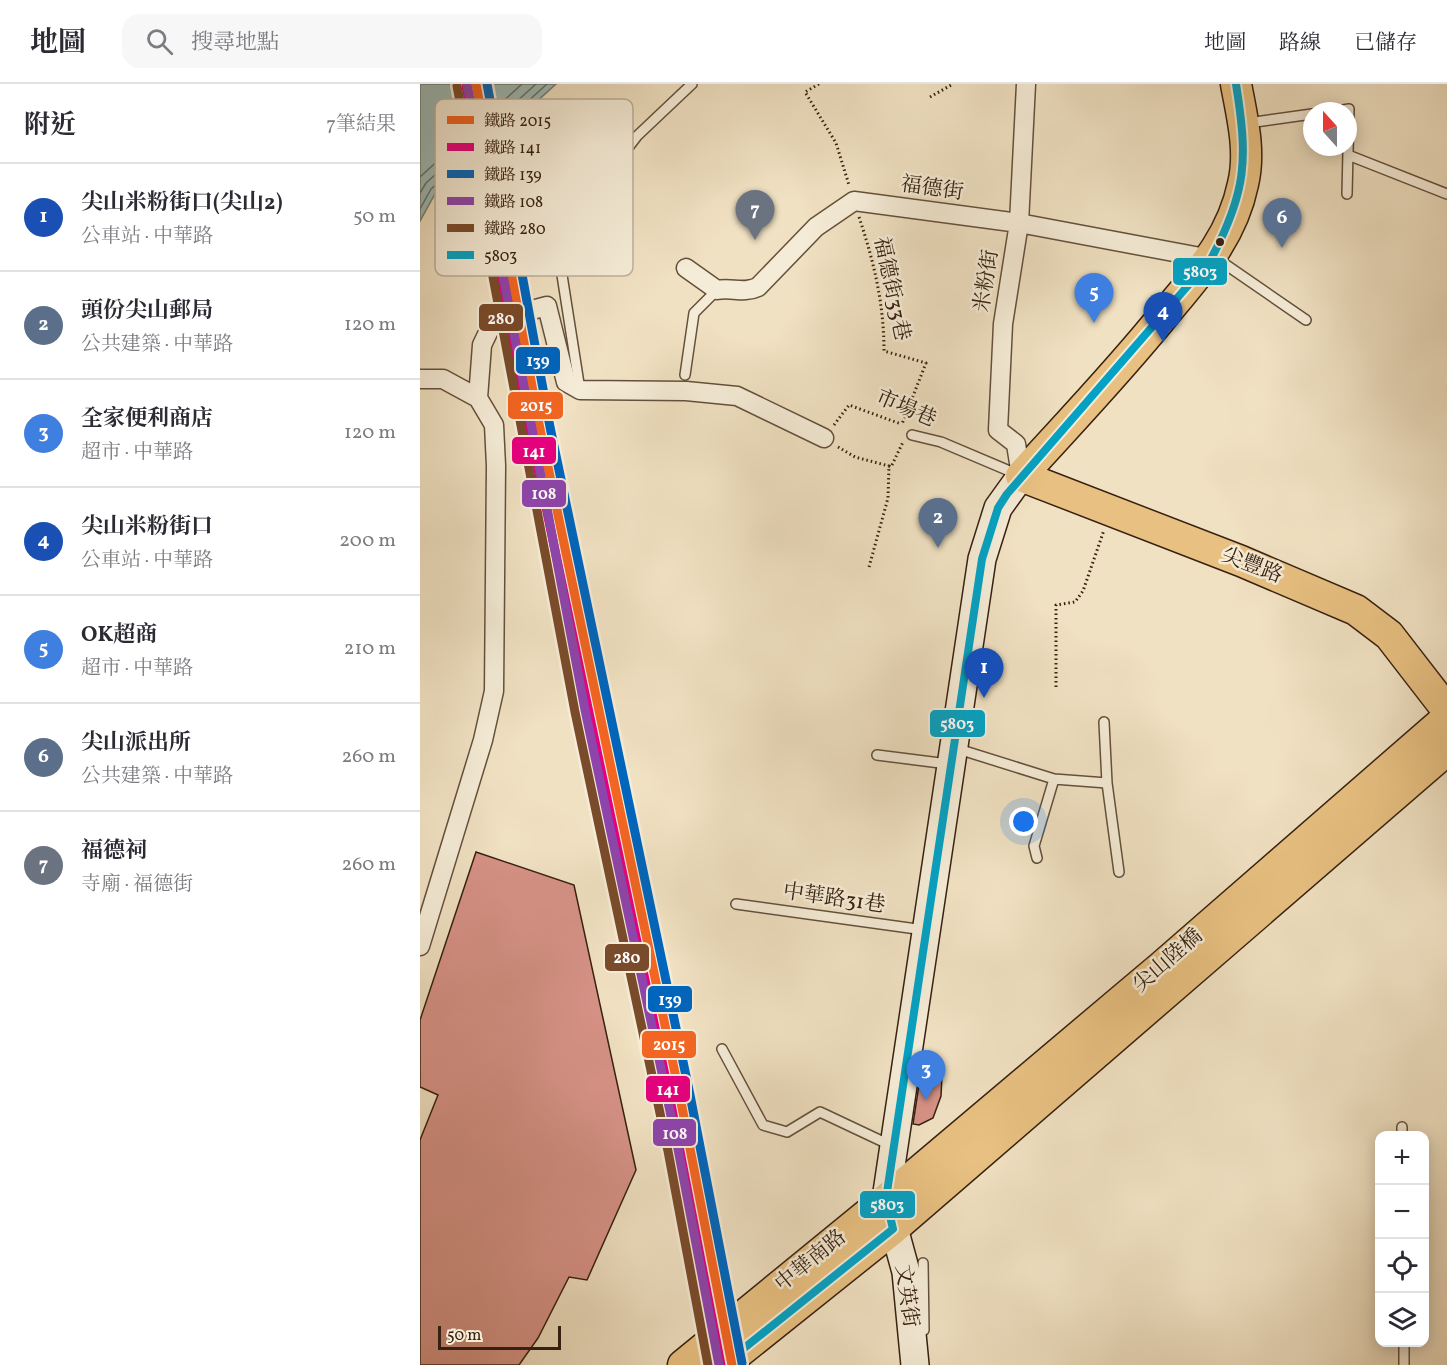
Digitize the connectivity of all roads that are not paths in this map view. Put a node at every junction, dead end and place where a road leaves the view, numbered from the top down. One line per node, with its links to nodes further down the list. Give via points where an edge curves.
1 (692, 84): 6 (lane)
2 (1026, 84): 11 (street, 米粉街)
3 (1236, 84): 5 (main road)
4 (1303, 115): 5 (lane)
5 (1243, 123): 12 (main road, via 1244,182 1233,220)
6 (633, 141)
7 (1348, 156): 9 (lane)
8 (1351, 156): 10 (lane)
9 (1347, 194)
10 (1447, 194)
11 (1019, 223): 12 (street, 福德街); 15 (street, 福德街, via 854,201 816,227 758,287 745,292); 23 (street, 米粉街, via 1003,324 998,430 1016,444)
12 (1211, 259): 16 (lane, via 1219,260); 23 (main road)
13 (686, 268): 15 (street)
14 (562, 276): 19 (lane)
15 (717, 290): 17 (lane, via 694,313)
16 (1306, 320)
17 (685, 375)
18 (420, 379): 20 (street, via 443,379)
19 (580, 390): 20 (street, via 566,382 547,306 494,320 482,345); 22 (street, via 686,391 737,396)
20 (478, 398): 36 (street, via 494,425 494,691 483,740)
21 (912, 435): 23 (lane, 市場巷, via 941,442)
22 (824, 438)
23 (1021, 476): 24 (main road, 尖豐路, via 1252,565 1356,610 1389,635); 29 (street, via 998,508 982,559)
24 (1447, 710)
25 (1447, 718): 39 (main road, 尖山陸橋)
26 (1104, 722): 31 (lane)
27 (1447, 750): 40 (main road, 尖山陸橋)
28 (877, 755): 29 (lane)
29 (952, 756): 30 (lane); 35 (street)
30 (1053, 779): 31 (lane); 32 (lane, via 1034,846)
31 (1107, 783): 33 (lane)
32 (1037, 858)
33 (1119, 872)
34 (736, 904): 35 (lane, 中華路31巷)
35 (928, 930): 38 (street)
36 (420, 946)
37 (723, 1049): 38 (lane, via 763,1125 787,1132 820,1112)
38 (895, 1147): 39 (street)
39 (886, 1199): 40 (street, 文英街); 42 (main road, 中華南路)
40 (892, 1229): 42 (main road, 中華南路); 44 (street, 文英街, via 906,1272)
41 (923, 1263): 44 (lane)
42 (766, 1313): 45 (main road); 46 (main road)
43 (1404, 1347): 48 (lane)
44 (921, 1354): 47 (lane)
45 (686, 1363)
46 (723, 1365)
47 (925, 1365)
48 (1404, 1365)

